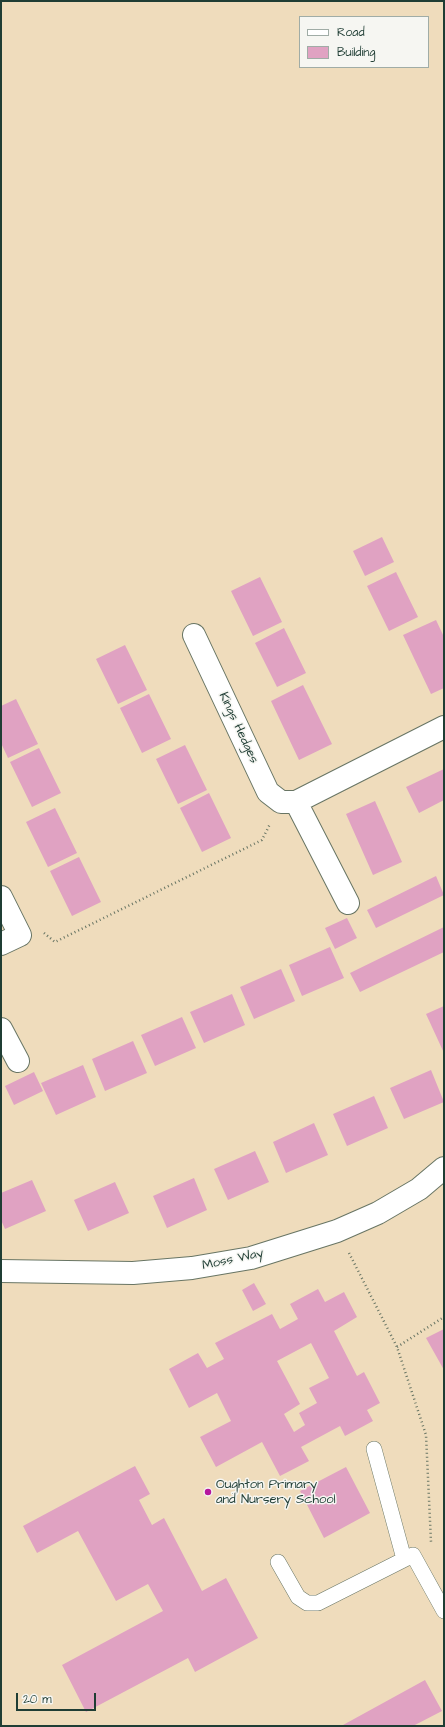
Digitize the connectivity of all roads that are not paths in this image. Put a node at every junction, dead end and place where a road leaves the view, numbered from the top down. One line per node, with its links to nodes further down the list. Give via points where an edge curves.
1 (194, 635): 3 (street, Kings Hedges, via 268,792)
2 (444, 728): 3 (street)
3 (289, 802): 5 (street, Kings Hedges)
4 (1, 897): 6 (street)
5 (348, 903)
6 (10, 940)
7 (1, 1029): 8 (street)
8 (18, 1061)
9 (444, 1168): 10 (street, Moss Way, via 419,1189 378,1213 337,1231 251,1258 192,1268 133,1273)
10 (1, 1271)
11 (374, 1450): 12 (lane)
12 (404, 1560): 13 (lane, via 318,1603 307,1603 298,1597); 14 (lane, via 413,1555)
13 (278, 1562)
14 (444, 1611)

